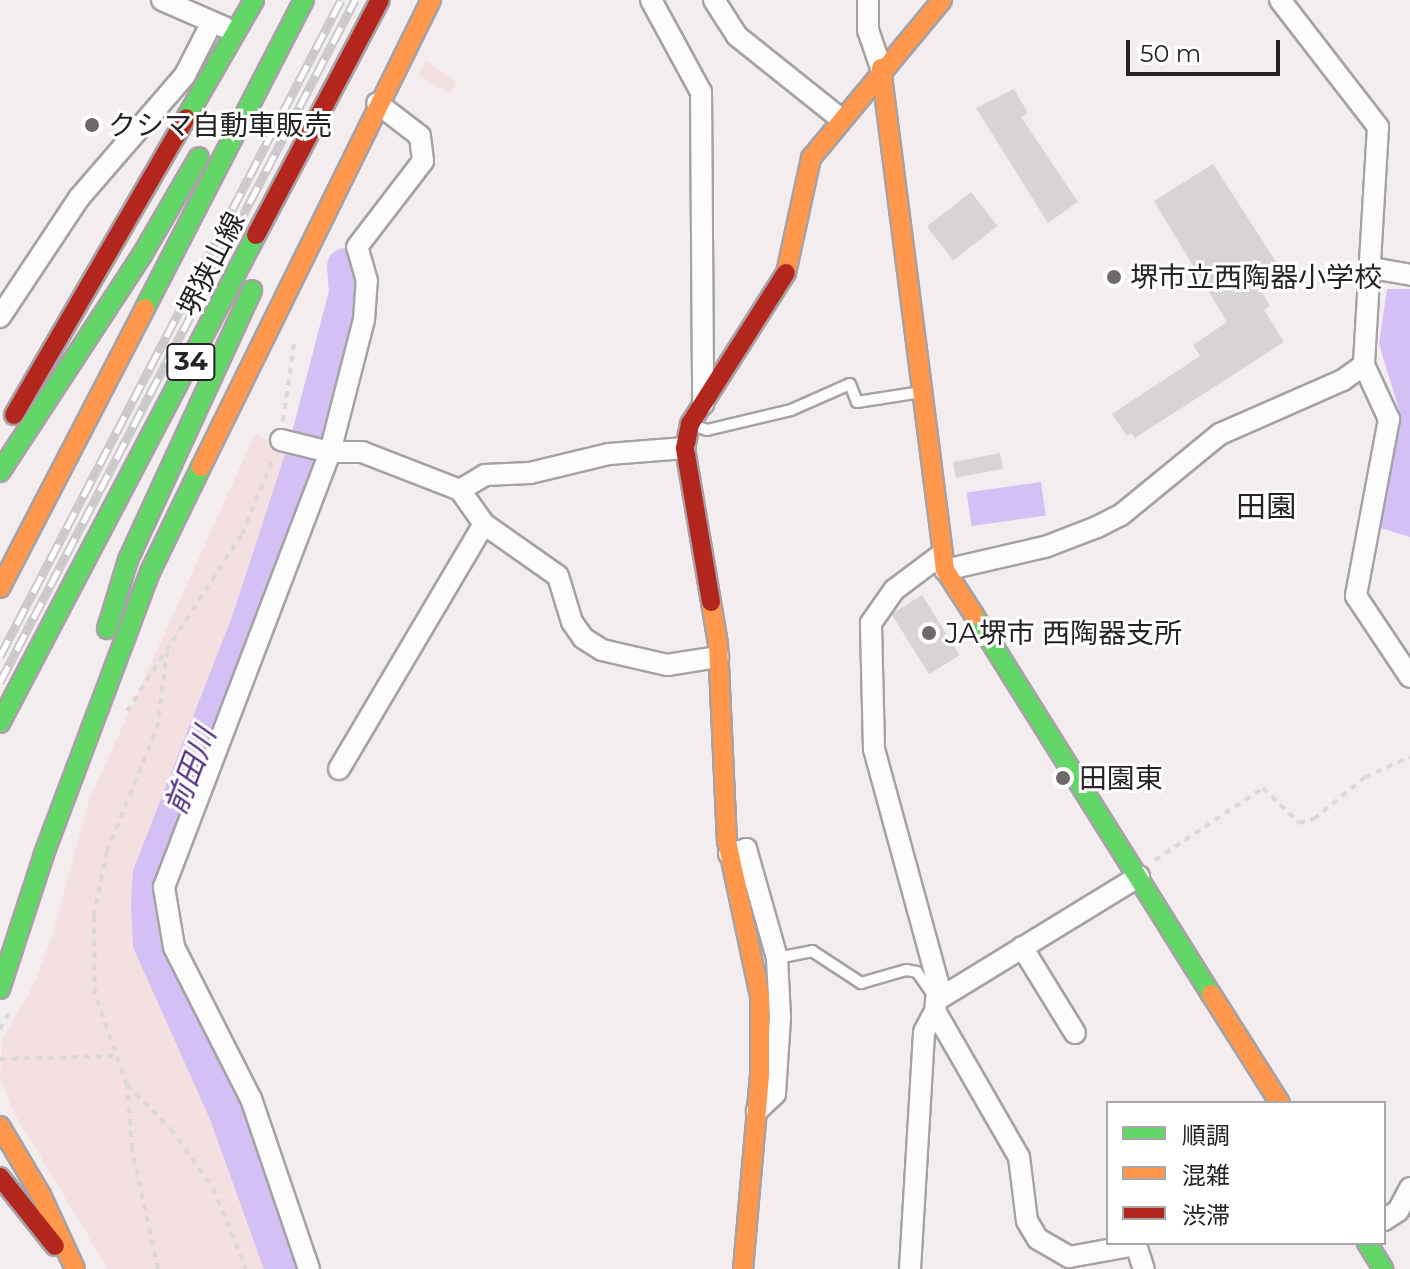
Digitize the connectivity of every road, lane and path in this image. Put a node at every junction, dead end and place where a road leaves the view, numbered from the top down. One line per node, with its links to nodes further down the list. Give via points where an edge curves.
1 (162, 0): 12 (street)
2 (254, 0): 13 (main road)
3 (292, 0): 30 (main road, via 142,255)
4 (304, 0): 34 (main road, 堺狭山線 / 34)
5 (380, 0): 17 (main road, 堺狭山線 / 34)
6 (431, 0): 15 (main road)
7 (651, 0): 24 (street, via 701,92)
8 (714, 0): 16 (street, via 737,36)
9 (868, 0): 14 (street, via 868,30)
10 (942, 0): 14 (main road)
11 (1280, 0): 18 (street, via 1378,127)
12 (212, 22): 13 (street); 20 (street, via 185,75 79,198)
13 (238, 32): 27 (main road, via 15,411)
14 (881, 68): 16 (main road); 23 (main road)
15 (377, 103): 29 (street, via 420,136 423,161 357,247 367,281 364,320); 42 (main road, via 150,572)
16 (841, 119): 24 (main road, via 811,158 785,276)
17 (302, 148): 39 (main road, 堺狭山線 / 34); 42 (main road, via 261,270 128,560)
18 (1372, 268): 19 (street); 22 (street)
19 (1410, 275)
20 (0, 317)
21 (297, 332): 26 (path)
22 (1364, 365): 33 (street, via 1343,380 1220,434 1121,515 1097,527 1045,547); 37 (street, via 1389,419 1356,596)
23 (923, 392): 25 (lane, via 857,402 850,384 791,410 707,430); 33 (main road)
24 (703, 404): 25 (main road)
25 (690, 424): 28 (main road)
26 (287, 441): 29 (street); 35 (path, via 242,534)
27 (0, 447)
28 (685, 448): 31 (street, via 609,454 530,473 485,475); 36 (main road)
29 (330, 452): 31 (street, via 362,452); 65 (street, via 164,887 174,947 251,1099)
30 (0, 472)
31 (460, 490): 32 (street)
32 (484, 524): 36 (street, via 558,576 572,622 583,638 602,650 667,665); 41 (street)
33 (943, 562): 44 (main road); 49 (street, via 894,590 871,623 874,749 935,968)
34 (0, 588)
35 (167, 653): 38 (path); 52 (path, via 157,728 107,851 94,916 95,994)
36 (718, 657): 43 (main road)
37 (1410, 677)
38 (124, 716)
39 (0, 723)
40 (1410, 757): 44 (path, via 1365,777 1314,819 1299,823 1263,788)
41 (339, 769)
42 (44, 854): 47 (main road)
43 (729, 854): 46 (street, via 746,849); 56 (main road, via 760,996)
44 (1137, 874): 45 (street); 55 (main road)
45 (1022, 947): 49 (street); 51 (street)
46 (777, 958): 49 (lane, via 812,951 861,983 906,970 917,972); 56 (street, via 775,1094)
47 (0, 989)
48 (16, 1001): 50 (path)
49 (936, 1006): 67 (street, via 924,1032); 68 (street, via 1019,1157 1027,1221 1038,1239 1069,1257 1136,1245)
50 (0, 1029)
51 (1075, 1033)
52 (117, 1056): 53 (path); 54 (path)
53 (0, 1059)
54 (127, 1085): 63 (path, via 132,1149); 64 (path, via 171,1129 213,1188)
55 (1279, 1101)
56 (757, 1111): 66 (main road)
57 (0, 1126): 62 (main road, via 41,1195)
58 (0, 1177): 62 (main road)
59 (1410, 1188): 60 (street, via 1398,1211)
60 (1386, 1219)
61 (1368, 1245): 69 (main road)
62 (71, 1268)
63 (158, 1269)
64 (246, 1269)
65 (309, 1269)
66 (743, 1269)
67 (910, 1269)
68 (1144, 1269)
69 (1383, 1269)

